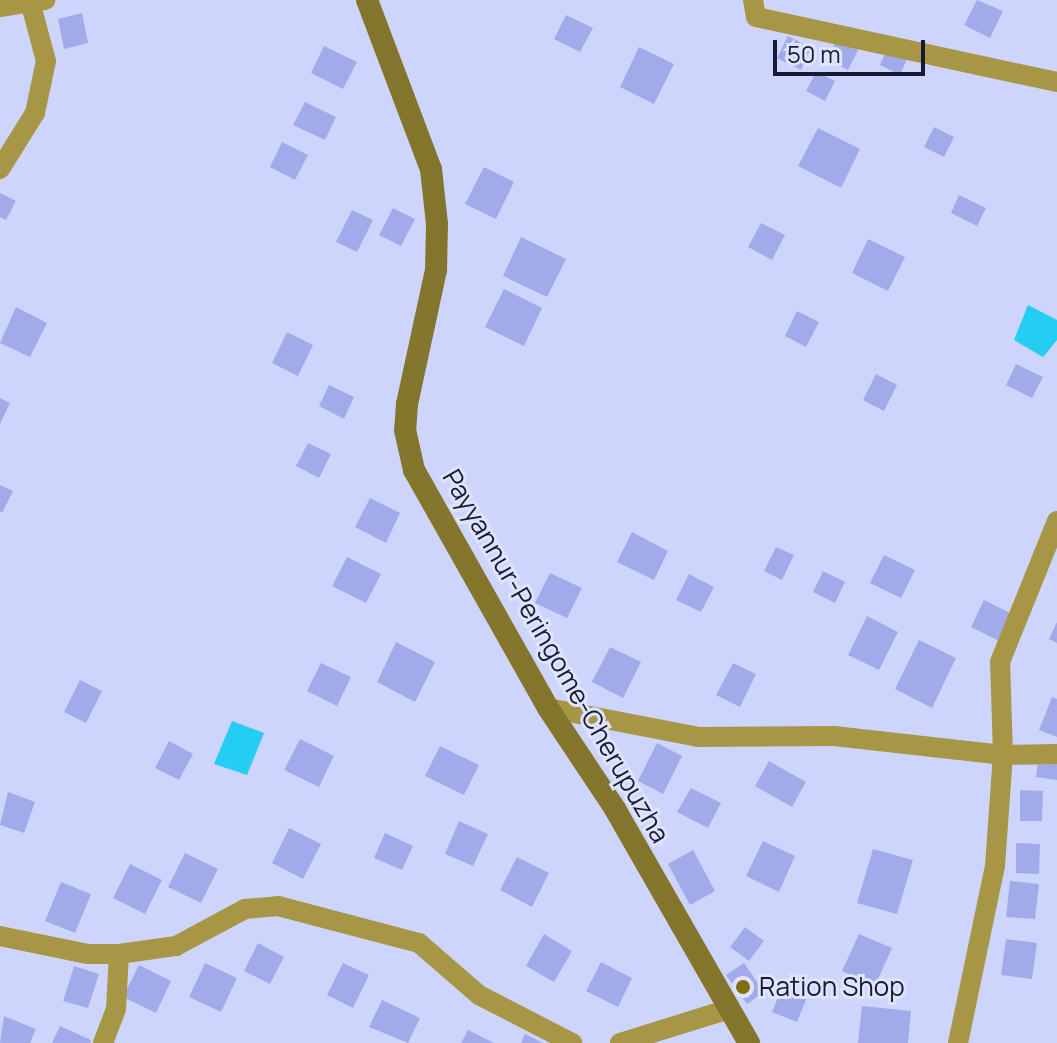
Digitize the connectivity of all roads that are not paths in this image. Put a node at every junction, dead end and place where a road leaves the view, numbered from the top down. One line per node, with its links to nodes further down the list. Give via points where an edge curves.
1 (367, 0): 8 (main road, Payyannur-Peringome-Cherupuzha, via 431,169 437,224 436,270 407,404 405,430 414,470)
2 (753, 0): 5 (street, via 756,17)
3 (38, 3): 4 (street); 6 (street, via 46,61 35,113)
4 (0, 7)
5 (1057, 82)
6 (0, 169)
7 (1057, 521): 10 (street, via 1000,662)
8 (548, 708): 10 (street, via 698,737 834,736); 13 (main road, Payyannur-Peringome-Cherupuzha, via 615,809)
9 (1057, 754): 10 (street)
10 (1003, 755): 18 (street, via 995,866)
11 (0, 936): 12 (street, via 88,954)
12 (119, 954): 14 (street, via 116,1009); 15 (street, via 176,946 245,909 278,906 419,943 479,995)
13 (729, 1009): 16 (street); 17 (main road, Payyannur-Peringome-Cherupuzha)
14 (103, 1043)
15 (572, 1043)
16 (620, 1043)
17 (749, 1043)
18 (958, 1043)

